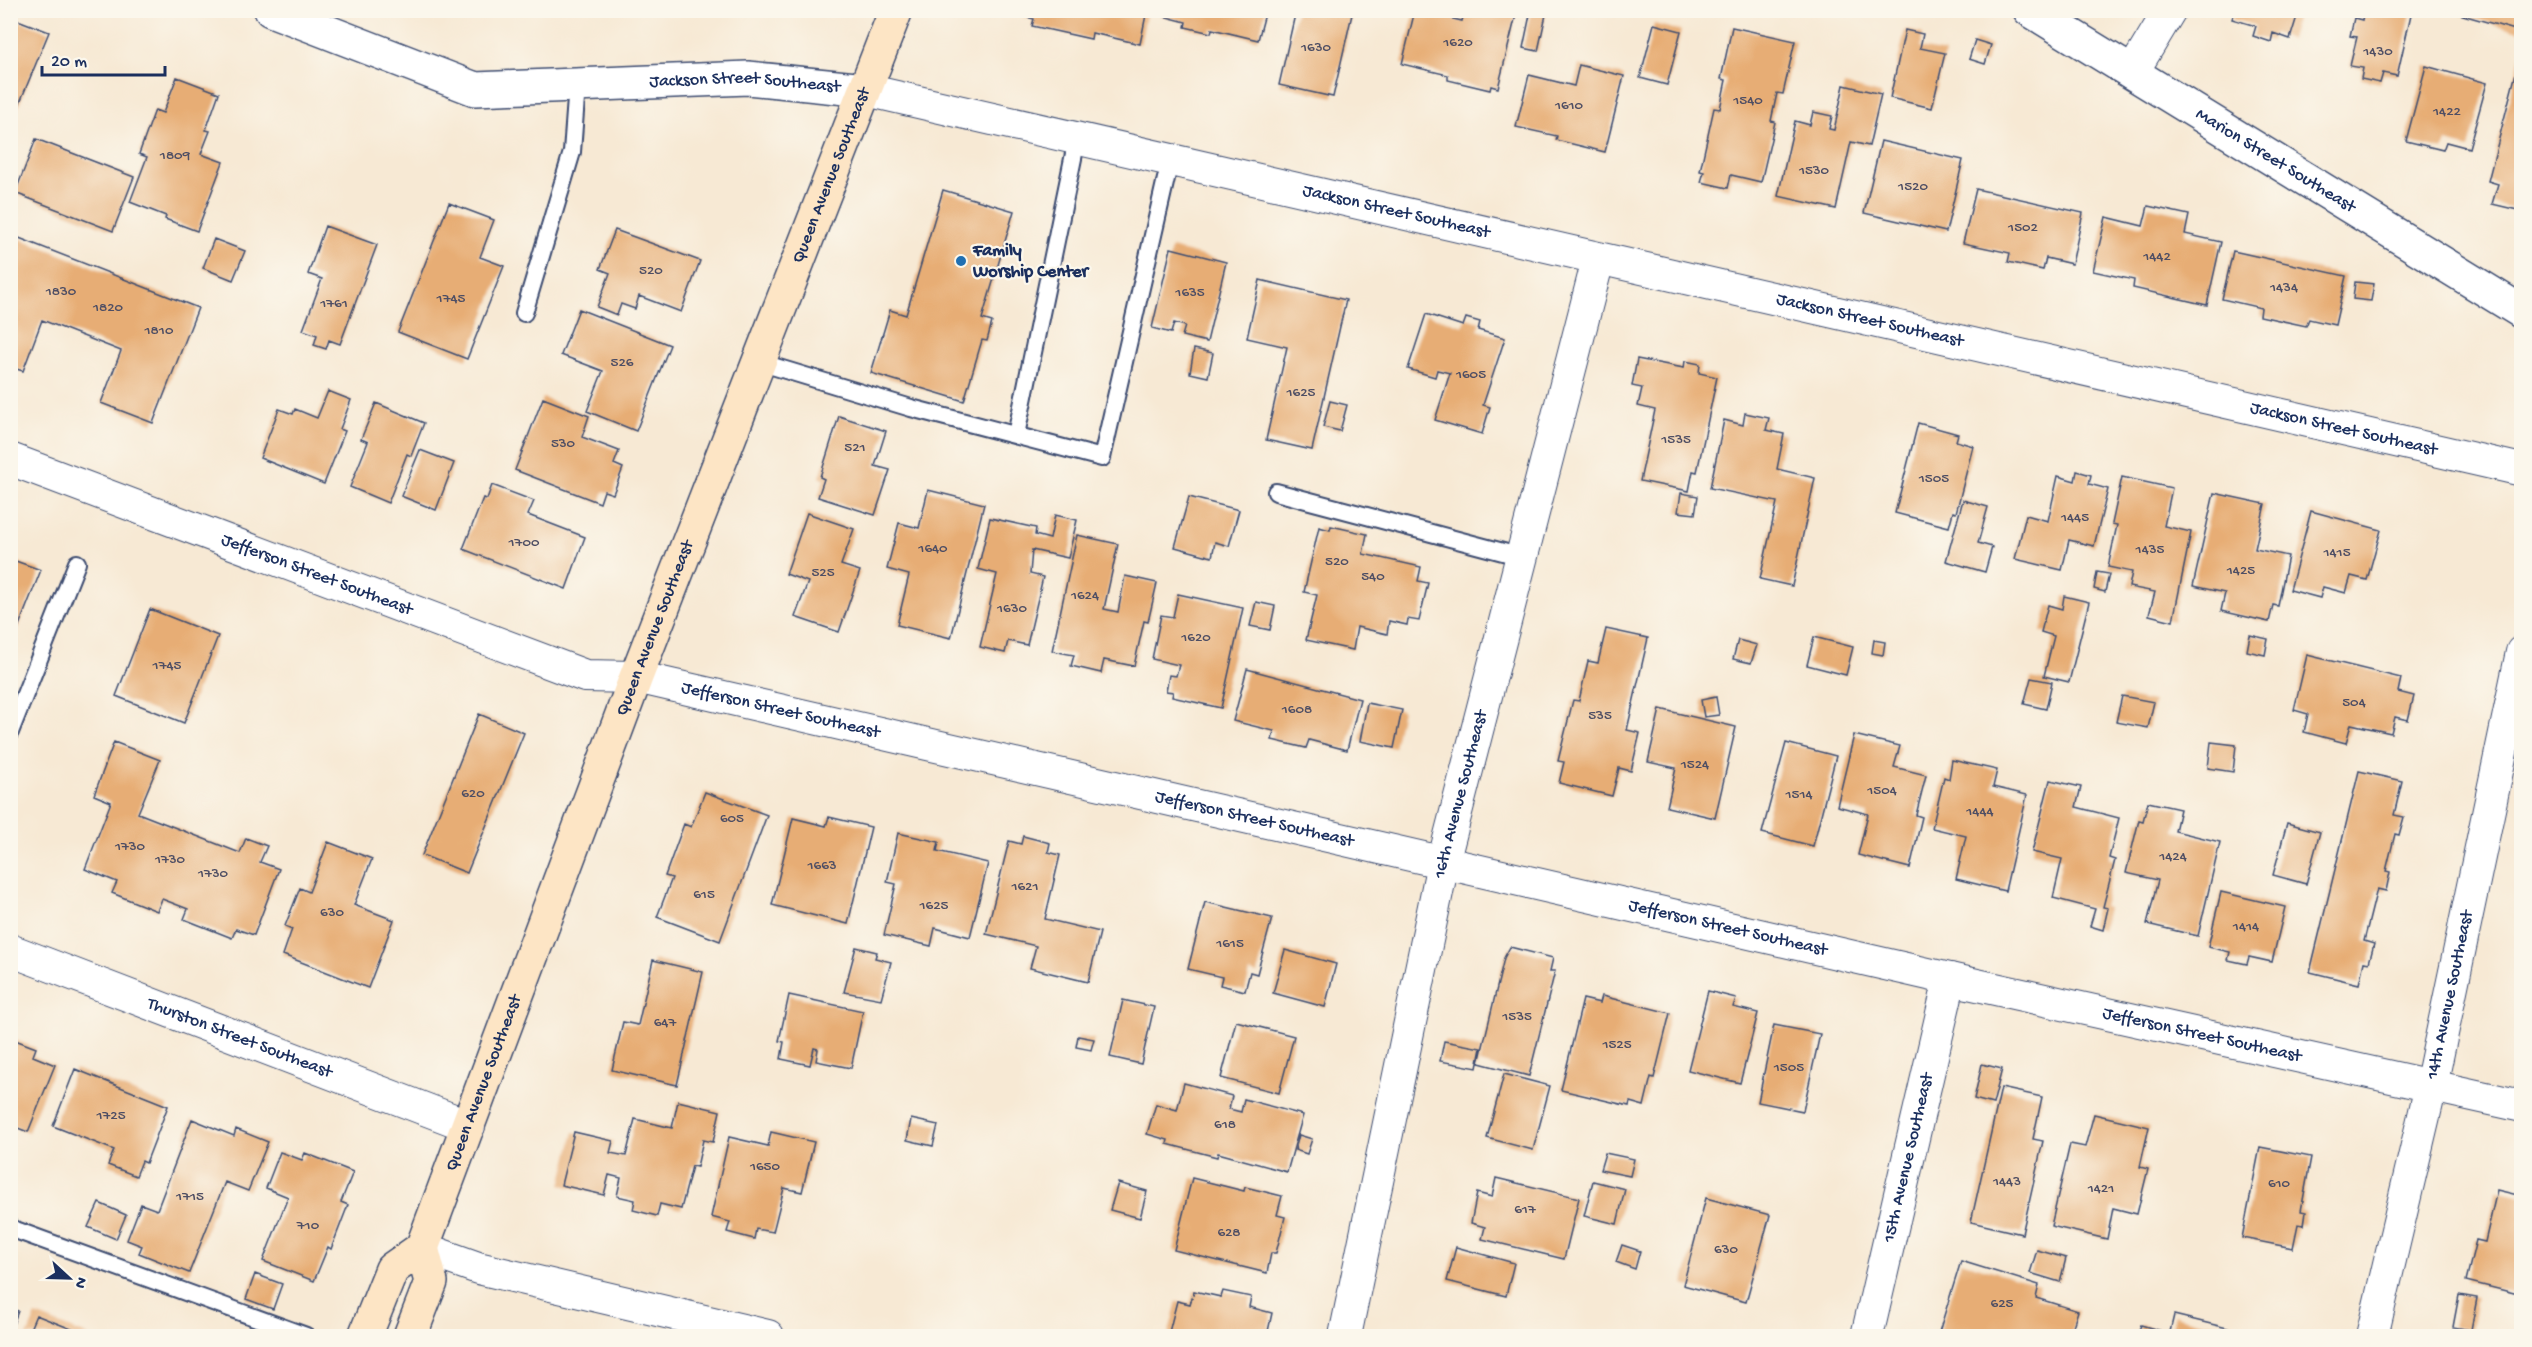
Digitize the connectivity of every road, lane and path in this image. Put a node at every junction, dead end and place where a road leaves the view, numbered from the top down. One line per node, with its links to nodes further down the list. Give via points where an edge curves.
1 (271, 10): 5 (street, Jackson Street Southeast)
2 (896, 10): 8 (main road, Queen Avenue Southeast)
3 (2030, 10): 6 (street, Marion Street Southeast)
4 (2170, 10): 6 (street)
5 (321, 20): 7 (street, Jackson Street Southeast, via 475,89)
6 (2132, 73): 12 (street, Marion Street Southeast)
7 (577, 85): 8 (street, Jackson Street Southeast, via 747,78); 13 (lane, via 572,152)
8 (866, 90): 9 (street, Jackson Street Southeast); 14 (main road, Queen Avenue Southeast)
9 (1077, 139): 10 (street, Jackson Street Southeast); 15 (lane)
10 (1170, 161): 11 (street, Jackson Street Southeast); 15 (lane, via 1102,458)
11 (1598, 260): 17 (street, Jackson Street Southeast); 19 (street, 16th Avenue Southeast)
12 (2522, 312)
13 (524, 313)
14 (759, 362): 15 (lane); 22 (main road, Queen Avenue Southeast)
15 (1016, 435)
16 (10, 459): 22 (street, Jefferson Street Southeast, via 585,676)
17 (2522, 470)
18 (1276, 492): 19 (lane)
19 (1522, 557): 24 (street, 16th Avenue Southeast)
20 (77, 563): 23 (lane)
21 (2522, 652): 27 (street, 14th Avenue Southeast)
22 (636, 677): 24 (street, Jefferson Street Southeast); 29 (main road, Queen Avenue Southeast)
23 (10, 732)
24 (1443, 863): 26 (street, Jefferson Street Southeast); 36 (street, 16th Avenue Southeast)
25 (10, 950): 29 (street, Thurston Street Southeast)
26 (1950, 979): 27 (street, Jefferson Street Southeast); 37 (street, 15th Avenue Southeast)
27 (2431, 1086): 28 (street, Jefferson Street Southeast); 38 (street, 14th Avenue Southeast)
28 (2522, 1106)
29 (469, 1126): 31 (main road, Queen Avenue Southeast)
30 (10, 1228): 32 (lane)
31 (422, 1248): 33 (main road, via 392,1269); 34 (main road, via 431,1282); 35 (street, via 478,1268)
32 (306, 1336)
33 (365, 1336)
34 (410, 1336)
35 (768, 1336)
36 (1345, 1336)
37 (1867, 1336)
38 (2372, 1336)

